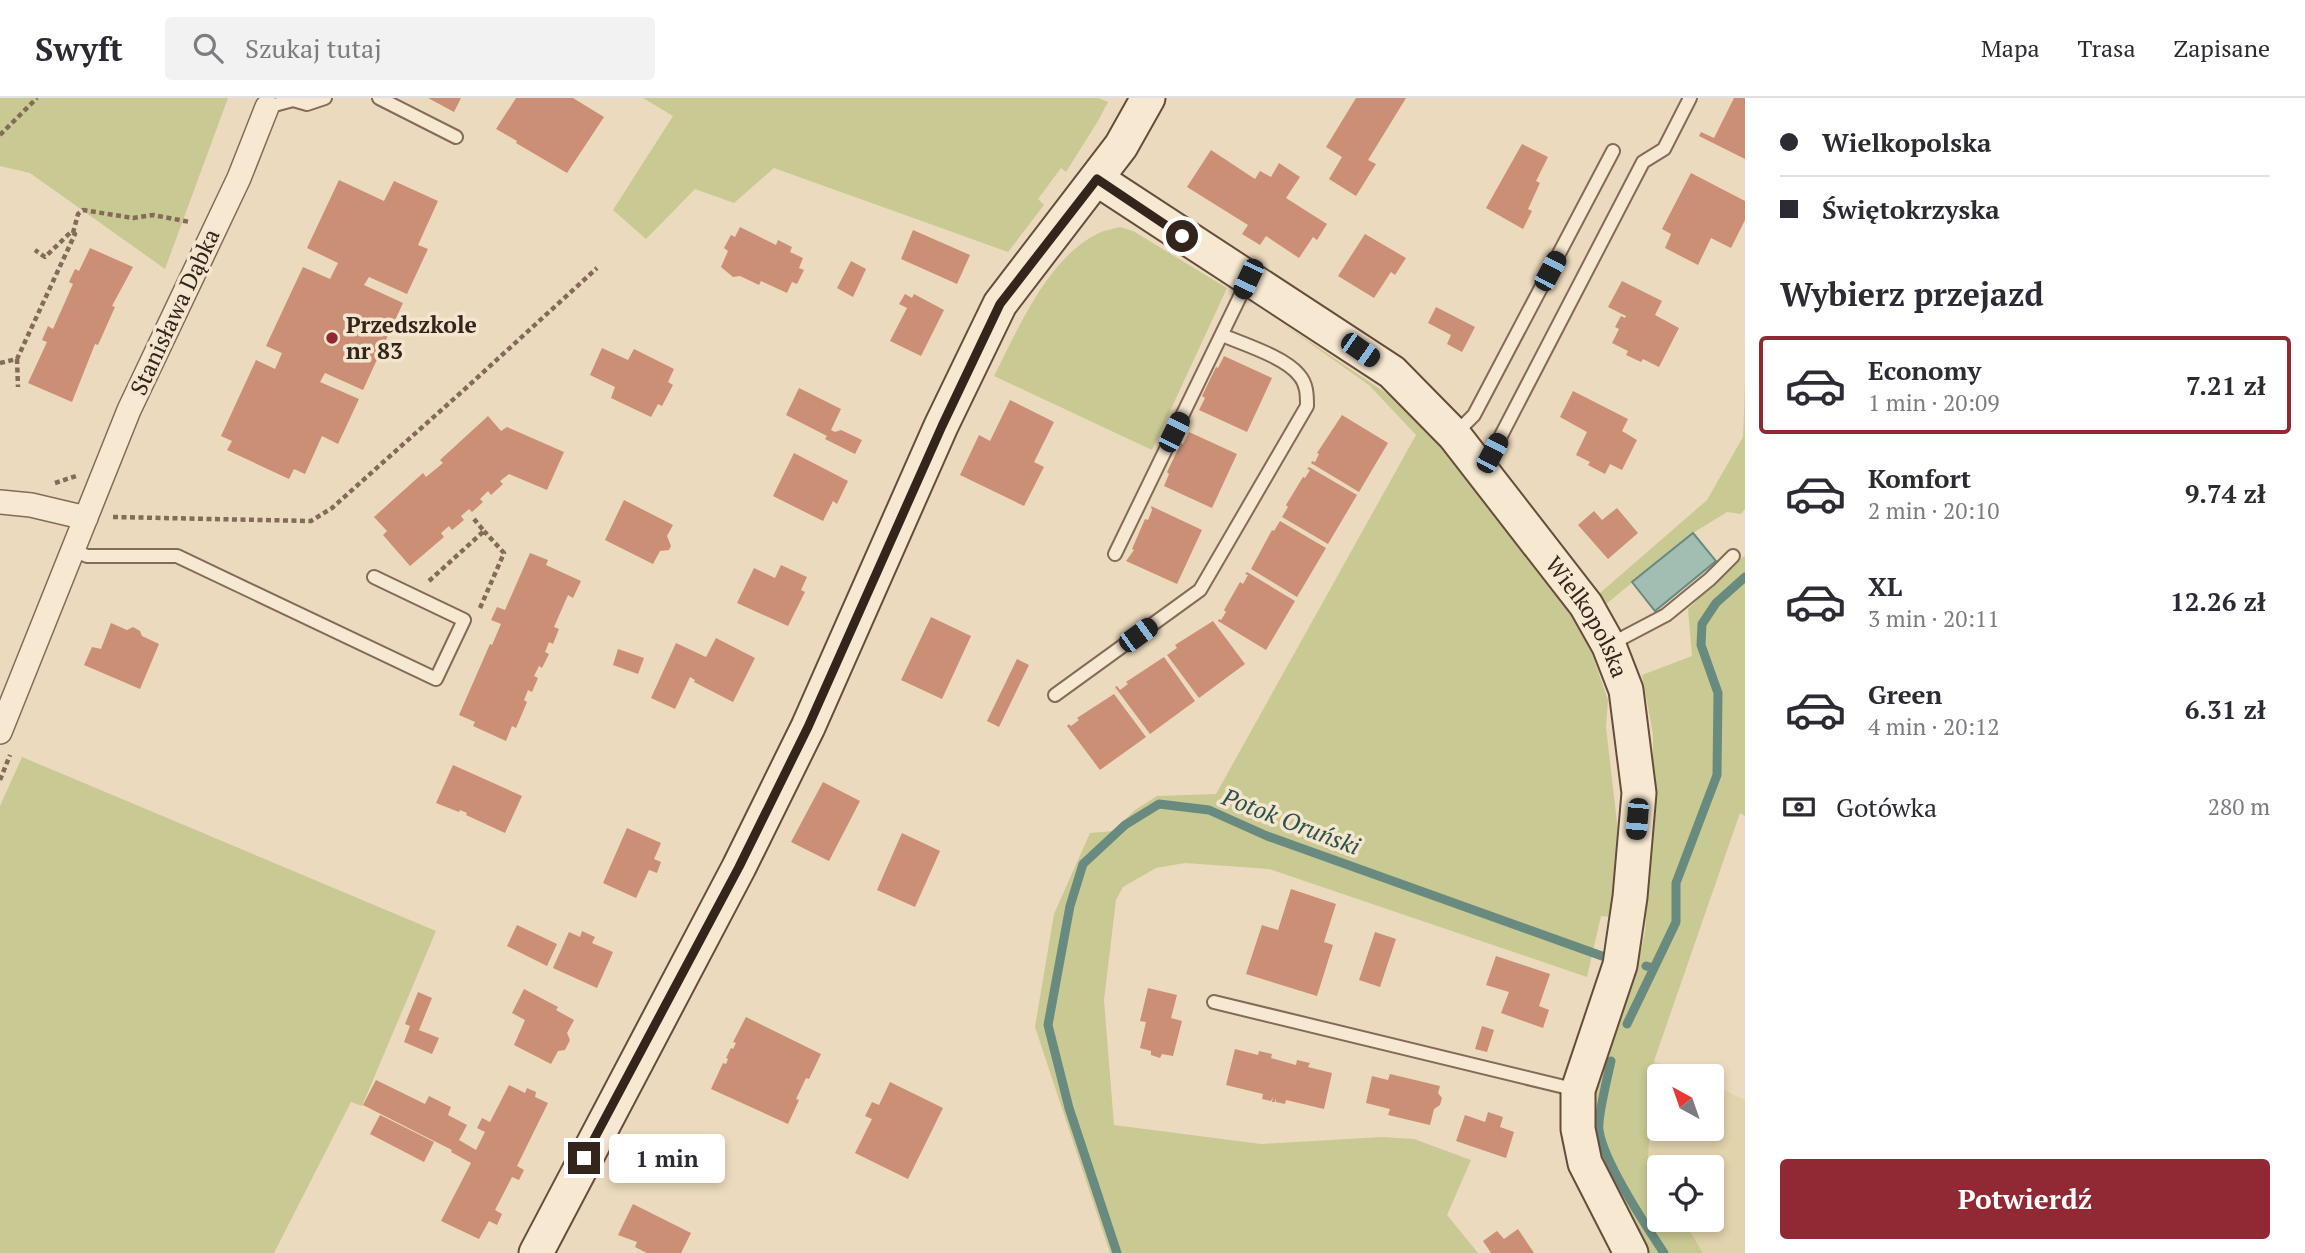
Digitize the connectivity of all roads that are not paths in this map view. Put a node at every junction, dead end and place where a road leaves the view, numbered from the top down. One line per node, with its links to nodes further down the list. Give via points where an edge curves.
1 (325, 98): 5 (lane)
2 (379, 98): 6 (lane)
3 (1148, 98): 8 (street)
4 (1690, 98): 12 (lane, via 1664,149 1643,162)
5 (267, 107): 14 (street, Stanisława Dąbka, via 239,178 129,410)
6 (456, 137)
7 (1613, 151): 11 (lane, via 1475,415)
8 (1097, 179): 9 (street, Wielkopolska); 24 (street, via 1000,304 808,727)
9 (1248, 279): 10 (lane); 11 (street, Wielkopolska, via 1392,372)
10 (1222, 335): 16 (lane); 20 (lane, via 1288,365 1307,391 1307,406 1200,590)
11 (1454, 435): 12 (street, Wielkopolska)
12 (1481, 469): 19 (street, Wielkopolska, via 1586,604)
13 (0, 502): 14 (street)
14 (86, 518): 15 (street, Stanisława Dąbka)
15 (74, 550): 18 (lane, via 87,556 177,556 436,679 464,620); 21 (street, Stanisława Dąbka)
16 (1115, 554)
17 (1733, 556): 19 (lane, via 1666,615)
18 (374, 577)
19 (1609, 646): 23 (street, Wielkopolska, via 1626,690 1639,793 1620,965)
20 (1055, 695)
21 (0, 732)
22 (1214, 1002): 23 (lane)
23 (1578, 1090): 25 (street, Wielkopolska, via 1578,1129 1585,1163)
24 (536, 1253)
25 (1631, 1253)

